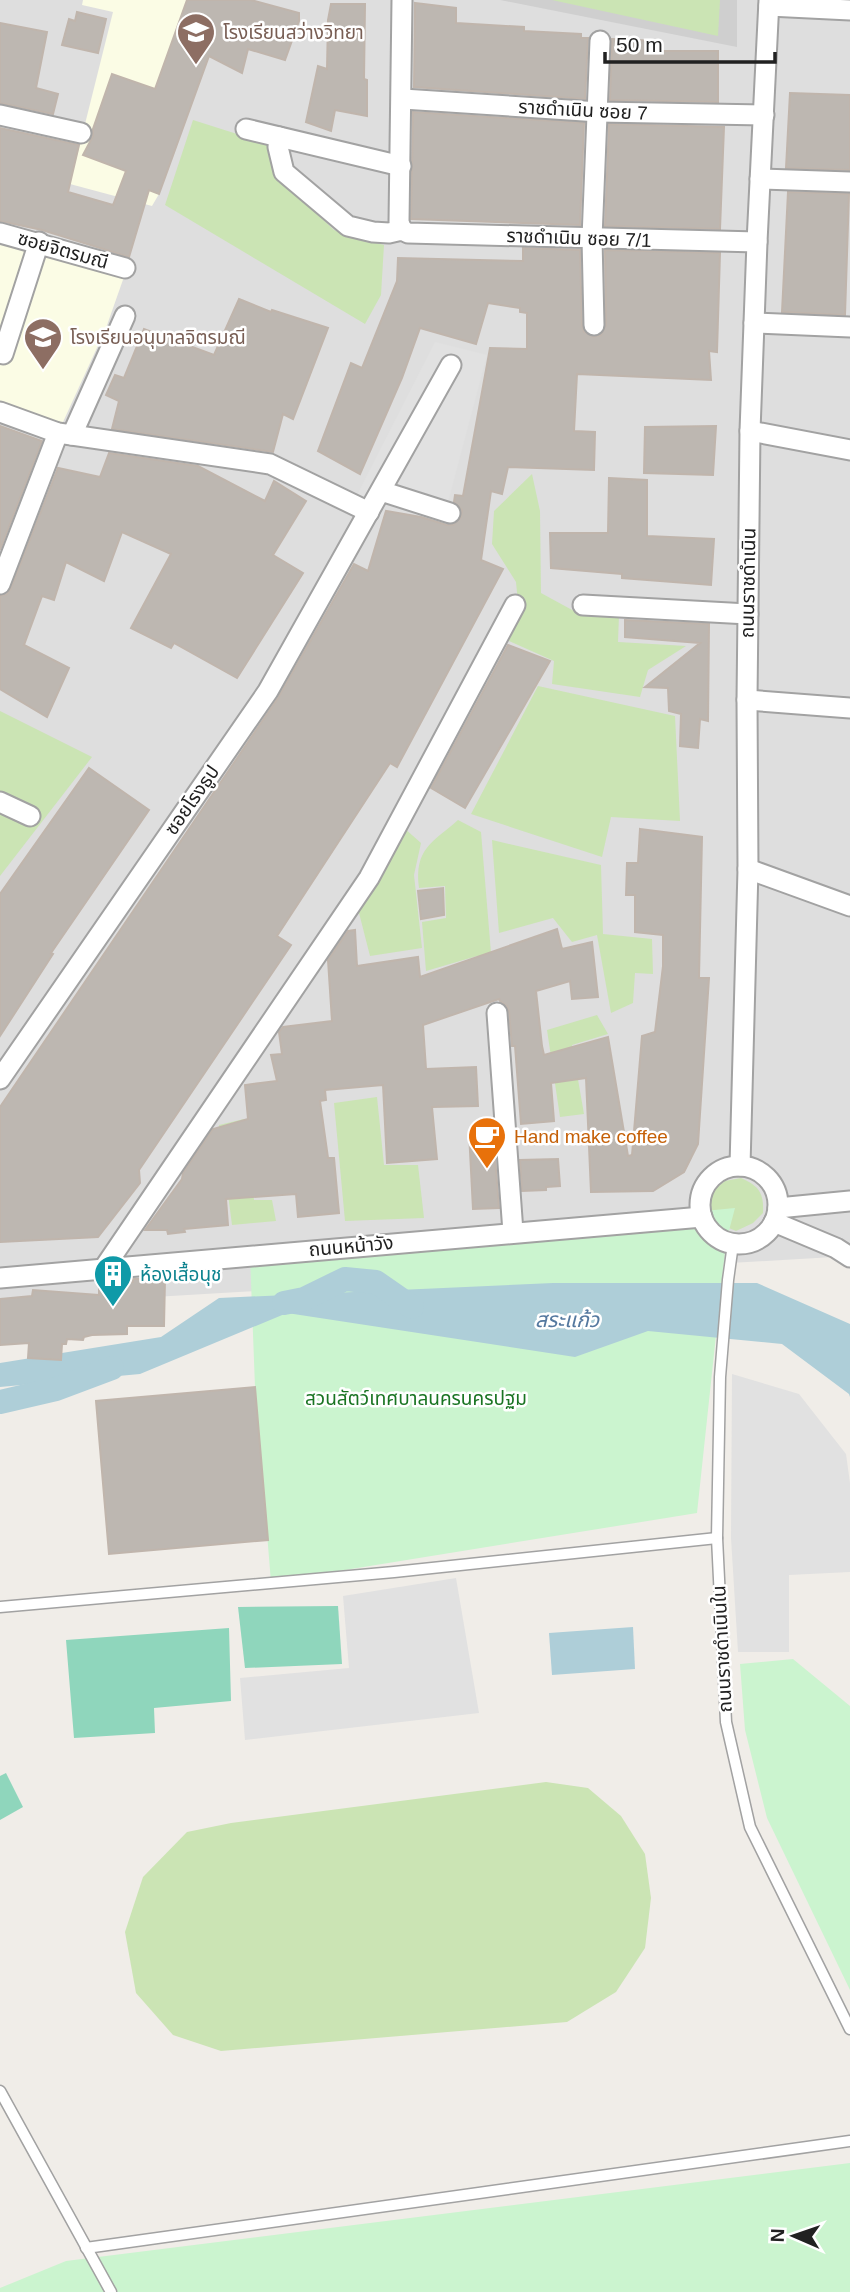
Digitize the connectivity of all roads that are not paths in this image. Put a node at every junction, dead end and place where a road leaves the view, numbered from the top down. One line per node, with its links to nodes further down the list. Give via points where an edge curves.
1 (402, 0): 5 (street)
2 (769, 3): 3 (street); 8 (street, ถนนราชดำเนิน)
3 (850, 10)
4 (600, 41): 6 (street)
5 (402, 99): 6 (street, ราชดำเนิน ซอย 7); 12 (street)
6 (599, 112): 8 (street, ราชดำเนิน ซอย 7); 17 (street)
7 (0, 114): 10 (street)
8 (764, 115): 13 (street, ถนนราชดำเนิน)
9 (246, 129): 11 (street)
10 (81, 133)
11 (279, 137): 12 (street); 15 (street, ราชดำเนิน ซอย 7/1, via 284,172 348,226 373,232)
12 (401, 166): 15 (street)
13 (760, 179): 14 (street); 19 (street, ถนนราชดำเนิน)
14 (850, 182)
15 (402, 230): 17 (street, ราชดำเนิน ซอย 7/1)
16 (0, 233): 18 (street, ซอยจิตรมณี)
17 (592, 238): 19 (street, ราชดำเนิน ซอย 7/1); 23 (street)
18 (39, 242): 20 (street, ซอยจิตรมณี); 25 (street)
19 (757, 242): 22 (street, ถนนราชดำเนิน)
20 (125, 268)
21 (125, 316): 29 (street)
22 (754, 323): 24 (street); 28 (street, ถนนราชดำเนิน)
23 (594, 325)
24 (850, 327)
25 (3, 355)
26 (451, 365): 31 (street, ซอยโรงธูป)
27 (0, 412): 29 (street)
28 (750, 431): 30 (street); 37 (street, ถนนราชดำเนิน)
29 (65, 434): 32 (street, via 270,464); 34 (street)
30 (850, 450)
31 (381, 491): 32 (street, ซอยโรงธูป); 33 (street)
32 (369, 512): 45 (street, ซอยโรงธูป, via 268,691)
33 (450, 513)
34 (0, 584)
35 (515, 605): 53 (street, via 369,878)
36 (583, 605): 37 (street)
37 (748, 614): 38 (street, ถนนราชดำเนิน)
38 (747, 700): 39 (street); 42 (street, ถนนราชดำเนิน)
39 (850, 708)
40 (0, 802): 41 (street)
41 (30, 816)
42 (748, 869): 43 (street); 46 (street, ถนนราชดำเนิน)
43 (850, 906)
44 (497, 1013): 50 (street)
45 (0, 1079)
46 (740, 1167): 48 (street, via 763,1175 771,1184 777,1196); 49 (street, via 717,1173 708,1182 702,1192)
47 (850, 1201): 48 (street)
48 (776, 1215): 51 (street, via 767,1233 757,1240); 52 (street)
49 (702, 1217): 50 (street, ถนนหน้าวัง); 51 (street, via 713,1235)
50 (513, 1232): 53 (street, ถนนหน้าวัง)
51 (733, 1244): 55 (lane, ถนนราชดำเนินใน, via 720,1377)
52 (850, 1257)
53 (104, 1268): 54 (street, ถนนหน้าวัง)
54 (0, 1278)
55 (717, 1538): 56 (lane); 57 (lane, ถนนราชดำเนินใน, via 726,1722 750,1827)
56 (0, 1606)
57 (850, 2029)
58 (0, 2091): 60 (lane)
59 (850, 2141): 60 (lane)
60 (86, 2248): 61 (lane)
61 (111, 2292)

